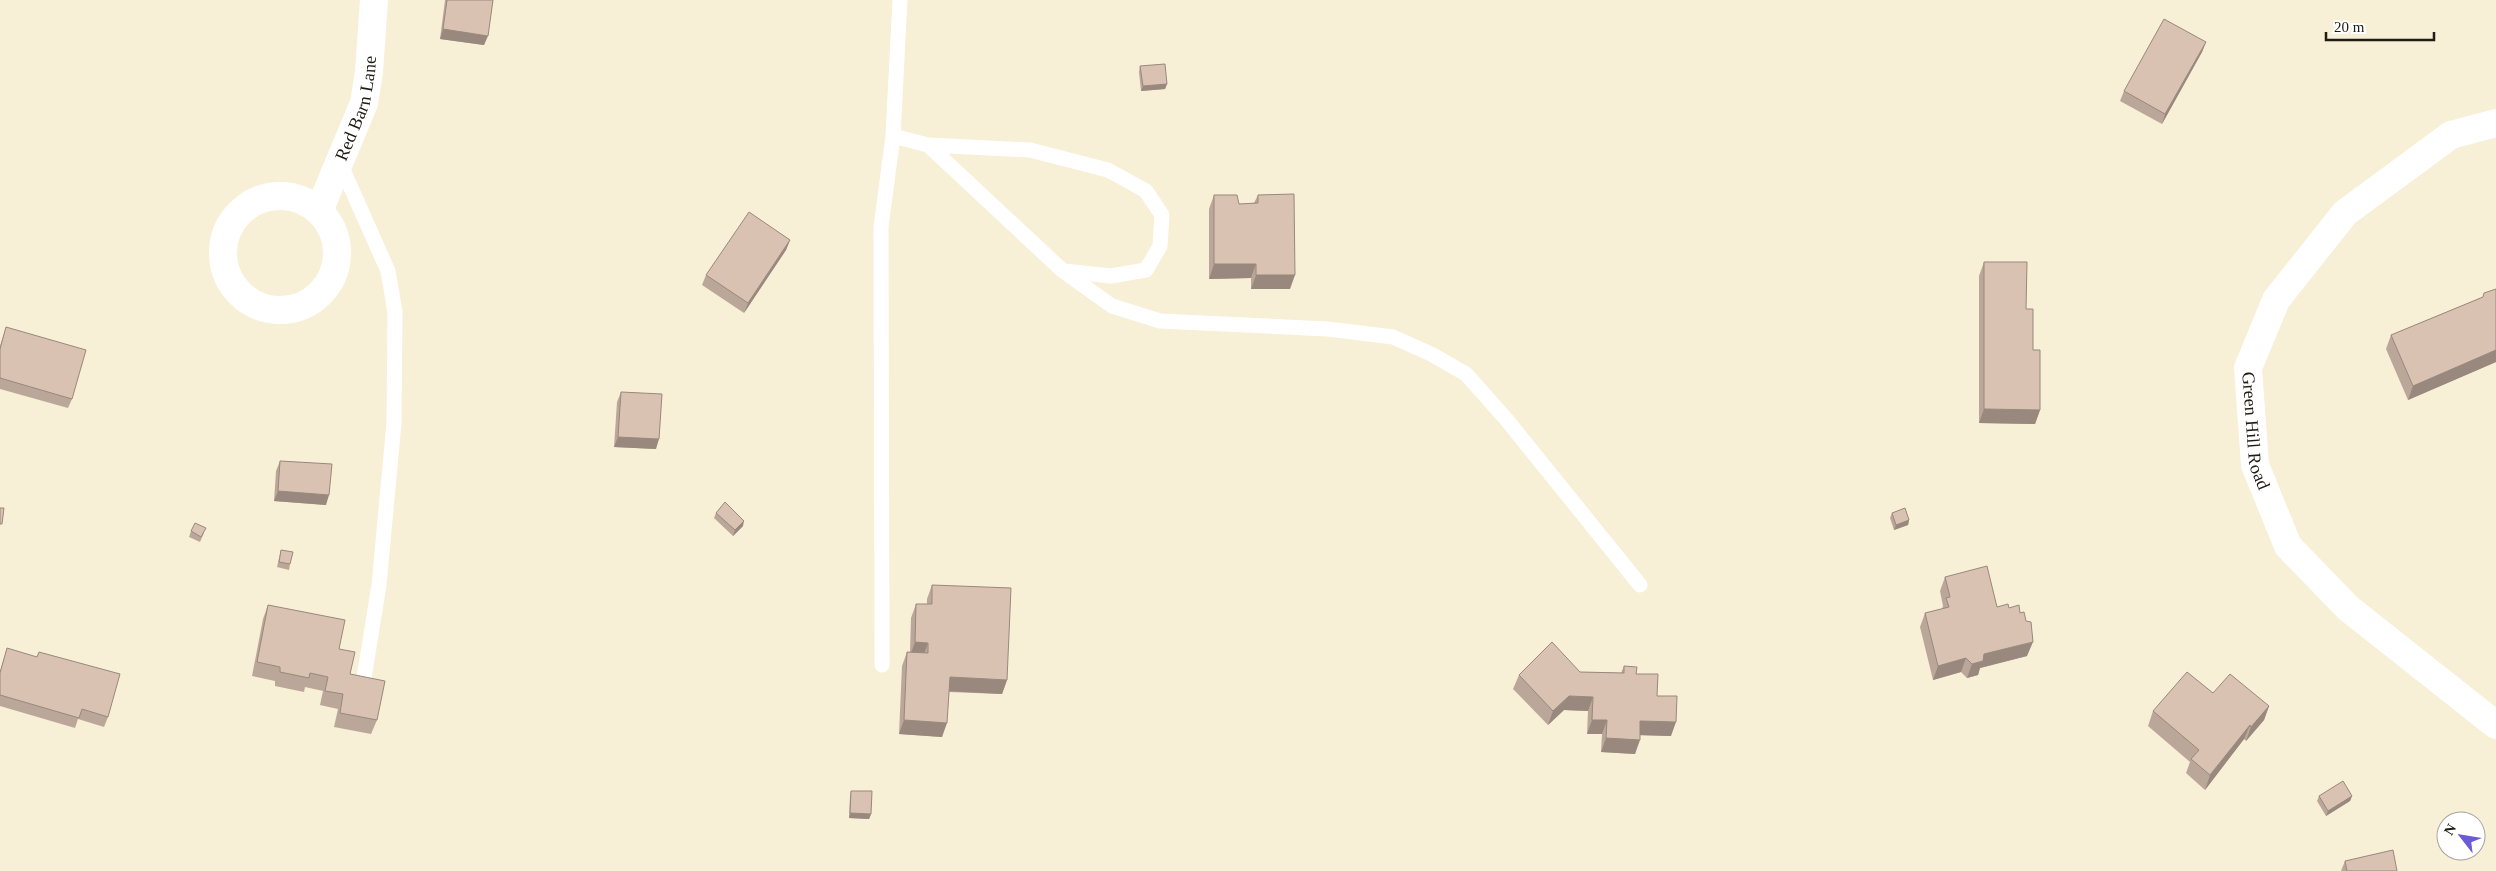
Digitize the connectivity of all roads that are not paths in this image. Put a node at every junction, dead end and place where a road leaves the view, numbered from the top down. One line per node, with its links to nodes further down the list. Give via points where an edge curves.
1 (374, 0): 6 (street, Red Barn Lane, via 364,103)
2 (900, 0): 4 (lane)
3 (2496, 123): 12 (street, Green Hill Road, via 2451,135 2345,213 2276,300 2248,368 2254,465 2288,546 2348,608)
4 (893, 136): 5 (lane); 10 (lane, via 881,227)
5 (928, 145): 8 (lane); 8 (lane, via 1030,150 1108,170 1146,191 1162,215 1160,246 1146,270 1111,276)
6 (340, 162): 7 (street, Red Barn Lane); 11 (lane, via 388,271 395,312 394,423 380,585)
7 (319, 211): 7 (street, via 330,225 336,242 337,260 332,278 322,292 291,310 274,311 256,306 240,295 228,279 222,260 223,239 245,206 263,197 284,195 303,200)
8 (1063, 271): 9 (lane, via 1112,306 1160,321 1328,329 1393,337 1431,354 1466,374)
9 (1640, 585)
10 (882, 666)
11 (364, 678)
12 (2496, 725)

